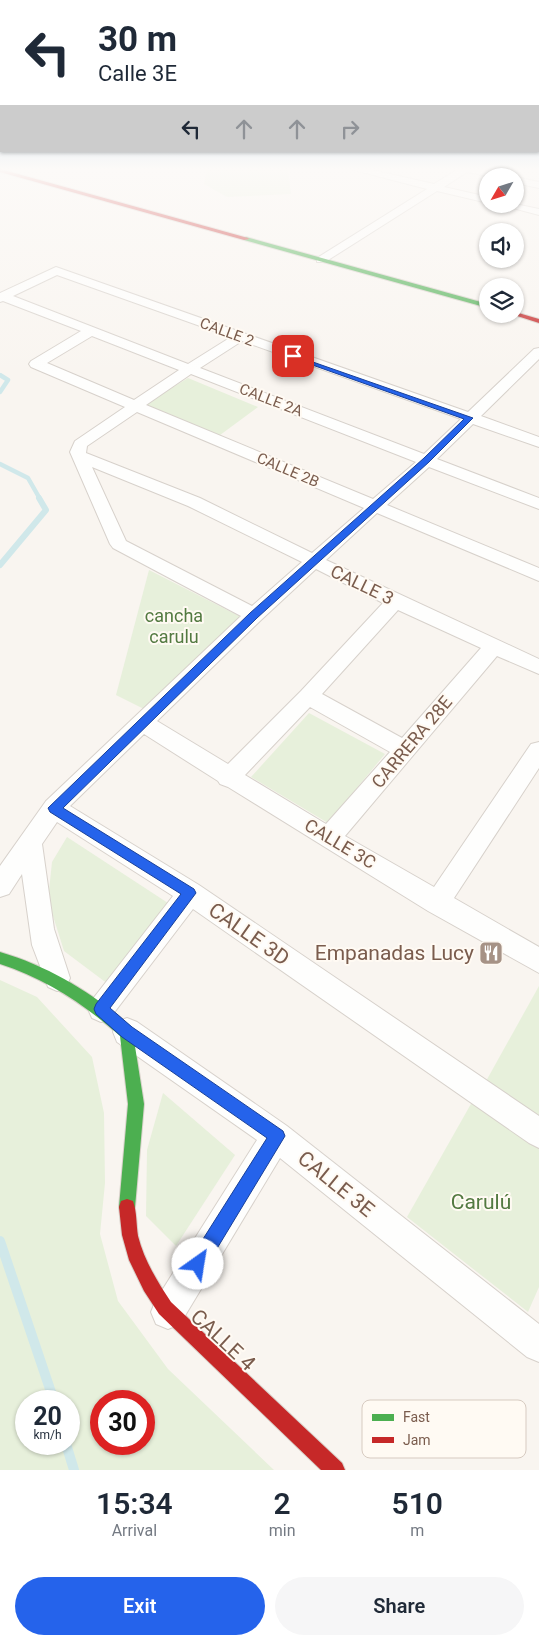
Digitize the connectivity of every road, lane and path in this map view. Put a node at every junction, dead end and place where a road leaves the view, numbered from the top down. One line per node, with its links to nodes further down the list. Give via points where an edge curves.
1 (241, 238): 6 (main road)
2 (358, 238): 4 (street)
3 (322, 244): 4 (main road)
4 (340, 249): 5 (main road); 6 (street)
5 (359, 254)
6 (321, 260): 8 (main road)
7 (2, 298): 11 (street, CALLE 2A); 12 (street, CALLE 2, via 56,272)
8 (479, 304)
9 (524, 317): 10 (main road)
10 (539, 321)
11 (91, 331): 14 (street, CALLE 2A); 15 (street, CALLE 2B, via 36,364)
12 (240, 337): 14 (street); 16 (street, CALLE 2)
13 (539, 352): 16 (street)
14 (189, 369): 15 (street); 19 (street, CALLE 2A)
15 (134, 405): 18 (street, via 80,444); 21 (street, CALLE 2B)
16 (469, 418): 17 (street, CALLE 2); 19 (street)
17 (539, 442)
18 (79, 454): 22 (street, CALLE 3, via 194,502); 25 (street, via 119,544)
19 (426, 460): 20 (street, CALLE 2A); 21 (street)
20 (539, 504)
21 (374, 506): 22 (street); 23 (street, CALLE 2B)
22 (313, 561): 24 (street, CALLE 3); 25 (street)
23 (539, 575)
24 (395, 601): 26 (street, CALLE 3); 28 (street)
25 (254, 615): 29 (street)
26 (494, 646): 27 (street, CALLE 3); 30 (street, CARRERA 28E)
27 (539, 667)
28 (308, 696): 30 (street); 32 (street)
29 (143, 723): 32 (street, CALLE 3C); 33 (street)
30 (406, 750): 34 (street, CARRERA 28E)
31 (539, 750): 38 (street)
32 (228, 778): 34 (street, CALLE 3C)
33 (54, 808): 35 (street); 37 (street, CALLE 3D)
34 (330, 838): 38 (street, CALLE 3C)
35 (30, 843): 36 (street); 41 (street, via 41,935)
36 (0, 886)
37 (190, 893): 42 (street); 44 (street, CALLE 3D)
38 (437, 903): 40 (street, CALLE 3C)
39 (0, 958): 41 (main road)
40 (539, 961)
41 (57, 978): 42 (main road)
42 (101, 1009): 43 (main road)
43 (127, 1032): 45 (street, CALLE 3E); 46 (main road, CALLE 4, via 136,1102 126,1210 128,1228 143,1276)
44 (539, 1133)
45 (277, 1136): 46 (street); 47 (street, CALLE 3E)
46 (168, 1312): 48 (main road, CALLE 4)
47 (539, 1344)
48 (318, 1464)

